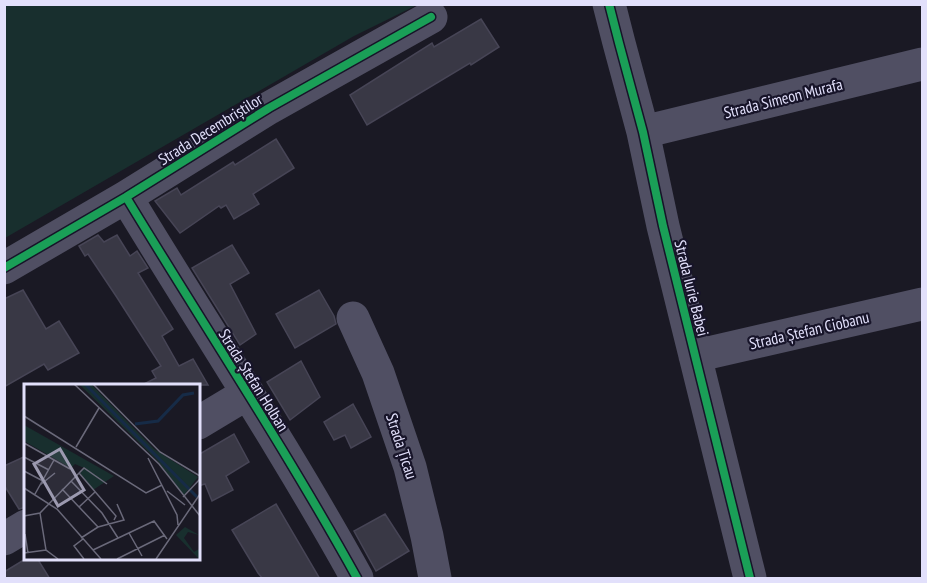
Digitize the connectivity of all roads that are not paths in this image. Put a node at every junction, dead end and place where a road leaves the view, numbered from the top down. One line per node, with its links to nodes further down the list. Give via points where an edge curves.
1 (609, 4): 4 (street, Strada Iurie Babei)
2 (431, 17): 5 (street, Strada Decembriștilor, via 268,108)
3 (922, 64): 4 (street, Strada Simeon Murafa)
4 (643, 132): 9 (street, Strada Iurie Babei)
5 (126, 197): 6 (street, Strada Decembriștilor); 10 (street, Strada Ștefan Holban)
6 (4, 268)
7 (922, 304): 9 (street, Strada Ștefan Ciobanu)
8 (353, 318): 15 (street, Strada Țicau, via 378,373 410,467)
9 (695, 356): 16 (street, Strada Iurie Babei)
10 (248, 393): 11 (street); 14 (street, Strada Ștefan Holban)
11 (200, 422)
12 (24, 527): 13 (street)
13 (4, 539)
14 (357, 579)
15 (435, 579)
16 (750, 579)

